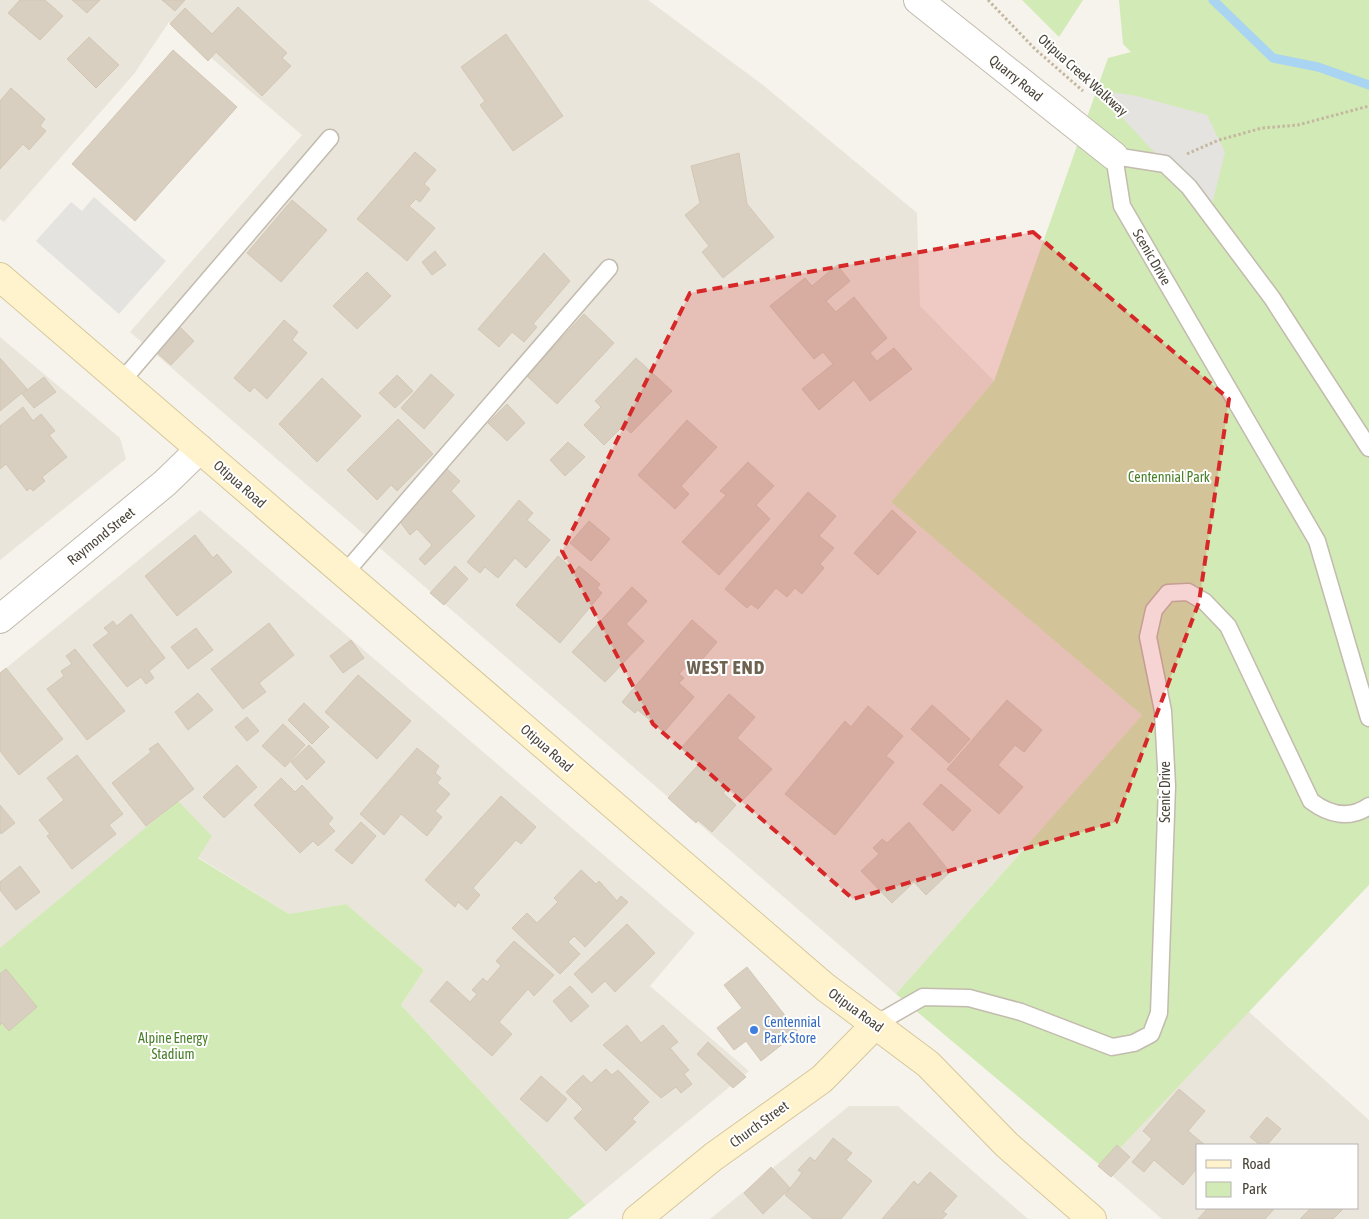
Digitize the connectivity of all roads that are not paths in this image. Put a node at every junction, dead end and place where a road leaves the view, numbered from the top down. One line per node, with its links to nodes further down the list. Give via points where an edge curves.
1 (918, 0): 3 (street, Quarry Road)
2 (330, 138): 6 (lane)
3 (1114, 156): 7 (lane, via 1165,164 1189,187 1266,290); 11 (lane, Scenic Drive, via 1122,206 1317,541)
4 (609, 268): 9 (lane)
5 (0, 277): 6 (street, Otipua Road)
6 (121, 382): 8 (street, Otipua Road)
7 (1369, 448)
8 (200, 449): 9 (street, Otipua Road); 10 (street, Raymond Street, via 165,483)
9 (344, 574): 13 (street, Otipua Road, via 825,987)
10 (0, 619)
11 (1369, 718)
12 (1369, 806): 13 (lane, Scenic Drive, via 1350,814 1326,812 1311,801 1228,626 1205,602 1188,592 1168,593 1154,610 1148,637 1163,711 1167,786 1159,1012 1151,1034 1134,1043 1112,1047 1021,1012 969,998 923,997)
13 (876, 1024): 14 (street, Church Street, via 822,1079 712,1158); 15 (street, Otipua Road, via 928,1064 1007,1145)
14 (637, 1219)
15 (1092, 1219)

